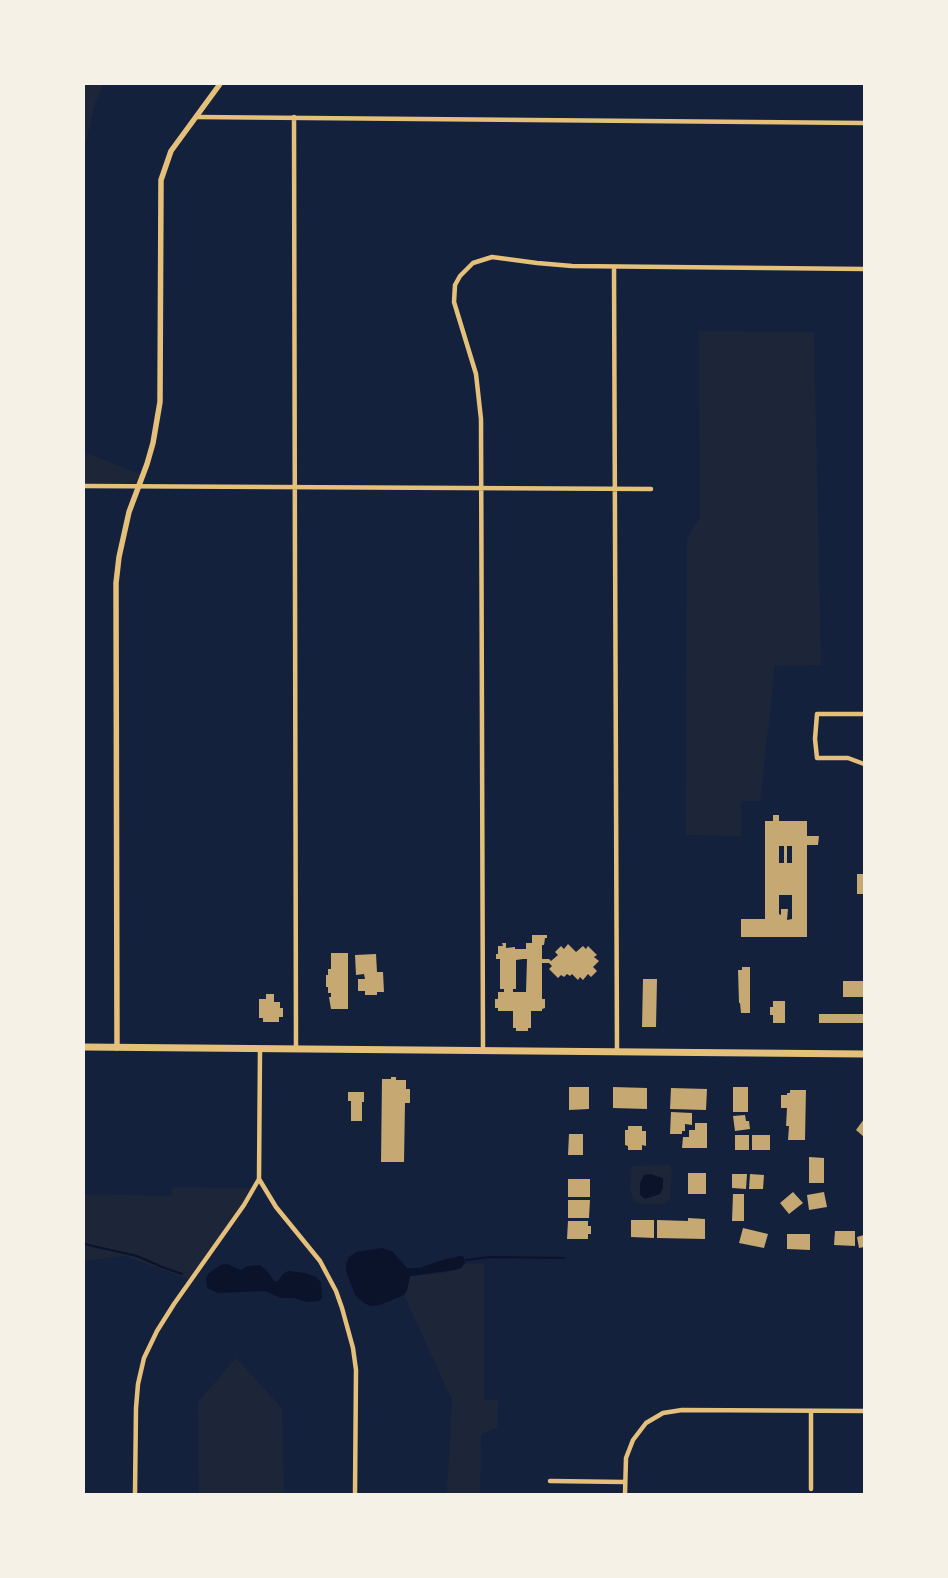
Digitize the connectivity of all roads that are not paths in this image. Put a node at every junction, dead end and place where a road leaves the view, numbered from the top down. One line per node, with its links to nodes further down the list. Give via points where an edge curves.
1 (220, 84): 2 (street)
2 (195, 117): 3 (street); 8 (street, via 171,151 161,180 160,402 153,444)
3 (294, 118): 4 (street); 9 (street)
4 (864, 123)
5 (614, 267): 6 (street); 10 (street, via 554,265 492,257 477,260 460,276 454,302 479,389); 11 (street)
6 (864, 269)
7 (84, 486): 8 (street)
8 (138, 487): 9 (street); 16 (street, via 122,535 116,583)
9 (295, 488): 10 (street); 18 (street)
10 (481, 489): 11 (street); 19 (street)
11 (615, 490): 12 (street); 20 (street)
12 (651, 490)
13 (864, 714): 14 (street, via 817,714 815,739 817,758 848,758)
14 (864, 764)
15 (84, 1047): 16 (main road)
16 (118, 1048): 17 (main road)
17 (260, 1049): 18 (main road); 22 (street)
18 (296, 1049): 19 (main road)
19 (483, 1050): 20 (main road)
20 (617, 1052): 21 (main road)
21 (864, 1054)
22 (259, 1179): 28 (street, via 174,1304 144,1358 136,1408); 29 (street, via 320,1261 342,1308 356,1370)
23 (811, 1411): 24 (street); 26 (street, via 682,1410 663,1413 646,1423 633,1440 626,1458); 27 (street)
24 (864, 1411)
25 (550, 1481): 26 (street)
26 (625, 1482): 30 (street)
27 (810, 1489)
28 (135, 1494)
29 (355, 1494)
30 (625, 1494)

